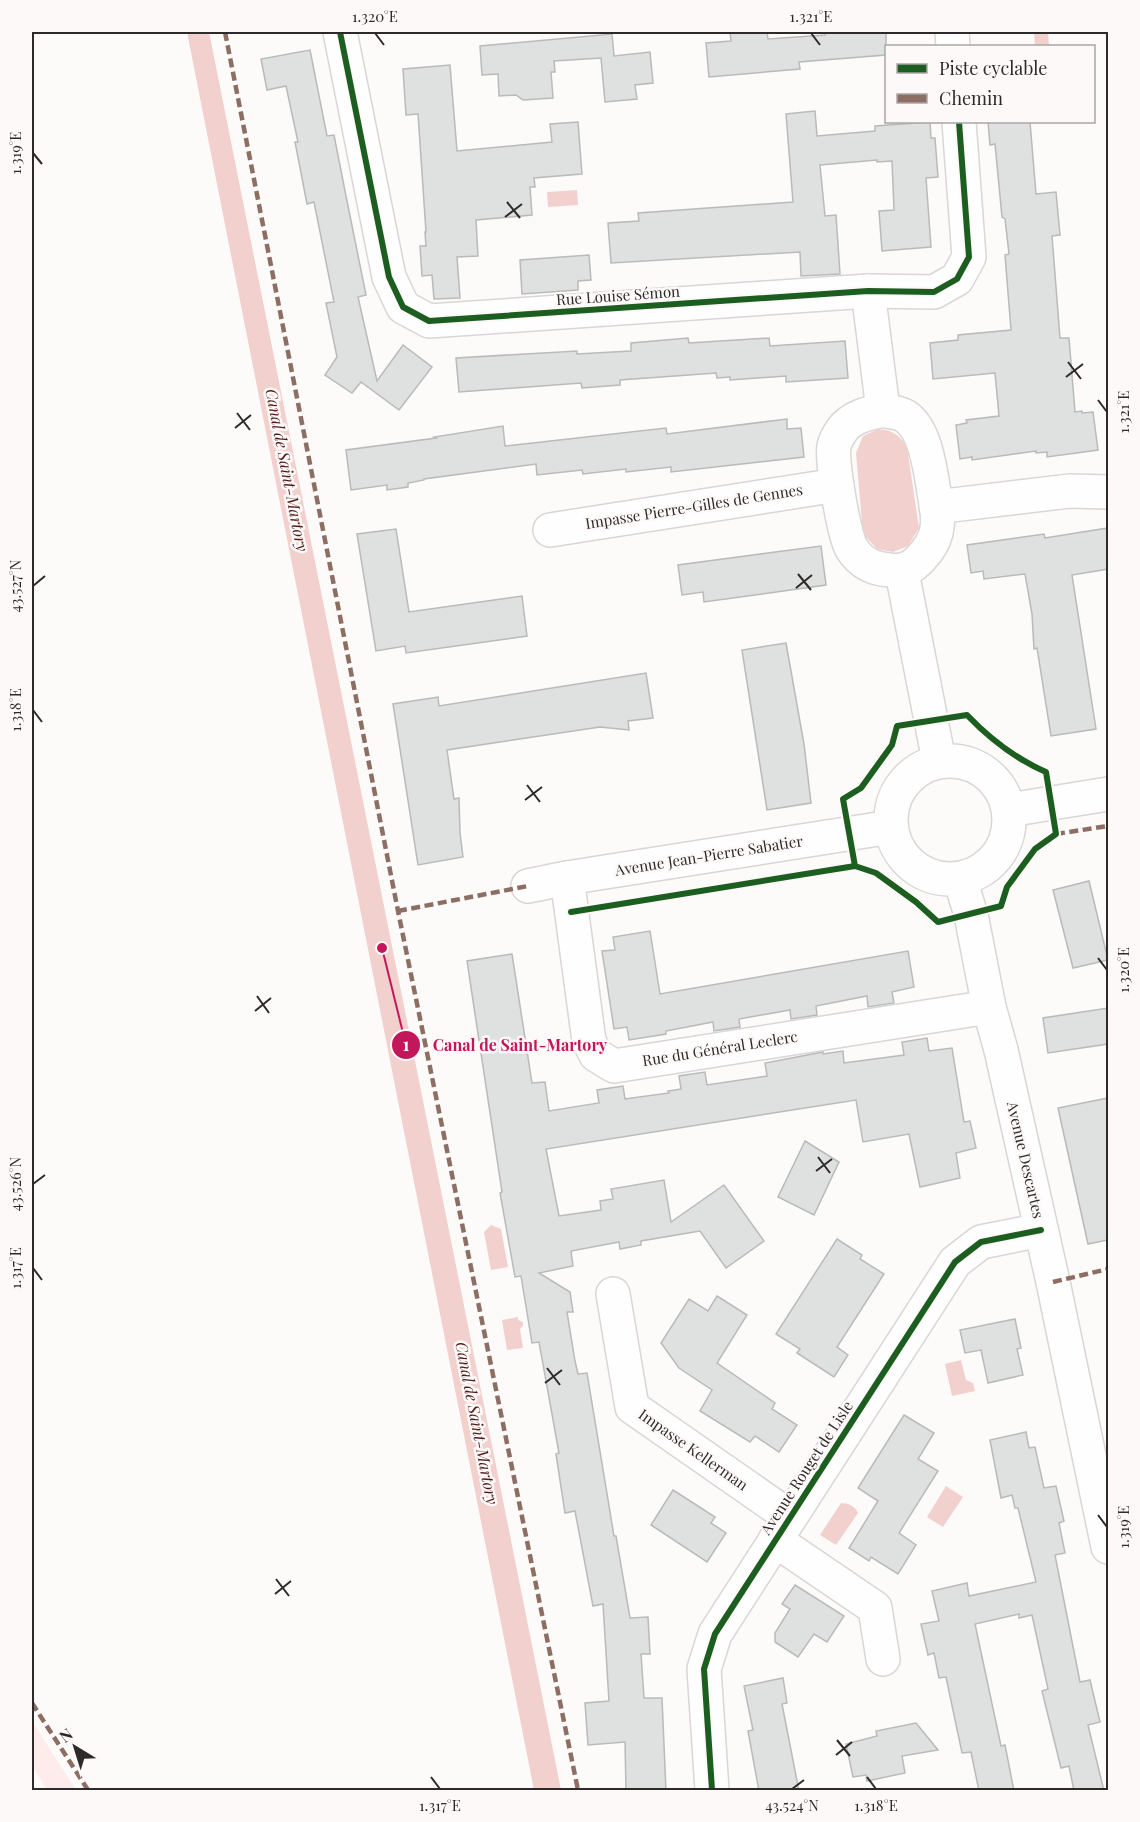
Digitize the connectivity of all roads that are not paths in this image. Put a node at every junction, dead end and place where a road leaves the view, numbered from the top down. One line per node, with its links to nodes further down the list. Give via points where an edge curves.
1 (340, 32): 3 (street, Rue Louise Sémon, via 389,277 403,307 429,321)
2 (958, 123): 3 (street, Rue Louise Sémon, via 969,257 957,279 934,291)
3 (868, 291): 4 (street)
4 (883, 410): 5 (street, via 863,415 843,428 834,446); 7 (street, via 903,415 916,426 924,442)
5 (837, 485): 8 (street, Impasse Pierre-Gilles de Gennes); 9 (street, via 845,534 852,549 865,564)
6 (1108, 492): 7 (street, via 1070,491)
7 (936, 507): 9 (street, via 938,529 932,547)
8 (550, 530)
9 (902, 572): 10 (street)
10 (939, 761): 12 (street, via 970,763 985,771 1005,795); 13 (street, via 918,769 902,784 892,805)
11 (1108, 794): 12 (street)
12 (1009, 810): 15 (street, via 1010,829 1004,846 985,867)
13 (891, 828): 14 (street, Avenue Jean-Pierre Sabatier); 15 (street, via 896,846 907,862 941,879)
14 (567, 878): 16 (street, Avenue Jean-Pierre Sabatier); 17 (street, Rue du Général Leclerc, via 589,1041 596,1056 614,1066)
15 (960, 879): 17 (street, Avenue Descartes)
16 (528, 885)
17 (989, 1008): 18 (street, Avenue Descartes)
18 (1041, 1230): 20 (street, Avenue Rouget de Lisle, via 981,1242 955,1262); 21 (street, Avenue Descartes)
19 (613, 1294): 20 (street, Impasse Kellerman, via 632,1407)
20 (783, 1528): 22 (street, Impasse Kellerman, via 875,1608); 23 (street, Avenue Rouget de Lisle, via 715,1634 704,1669)
21 (1108, 1547)
22 (883, 1659)
23 (712, 1791)

